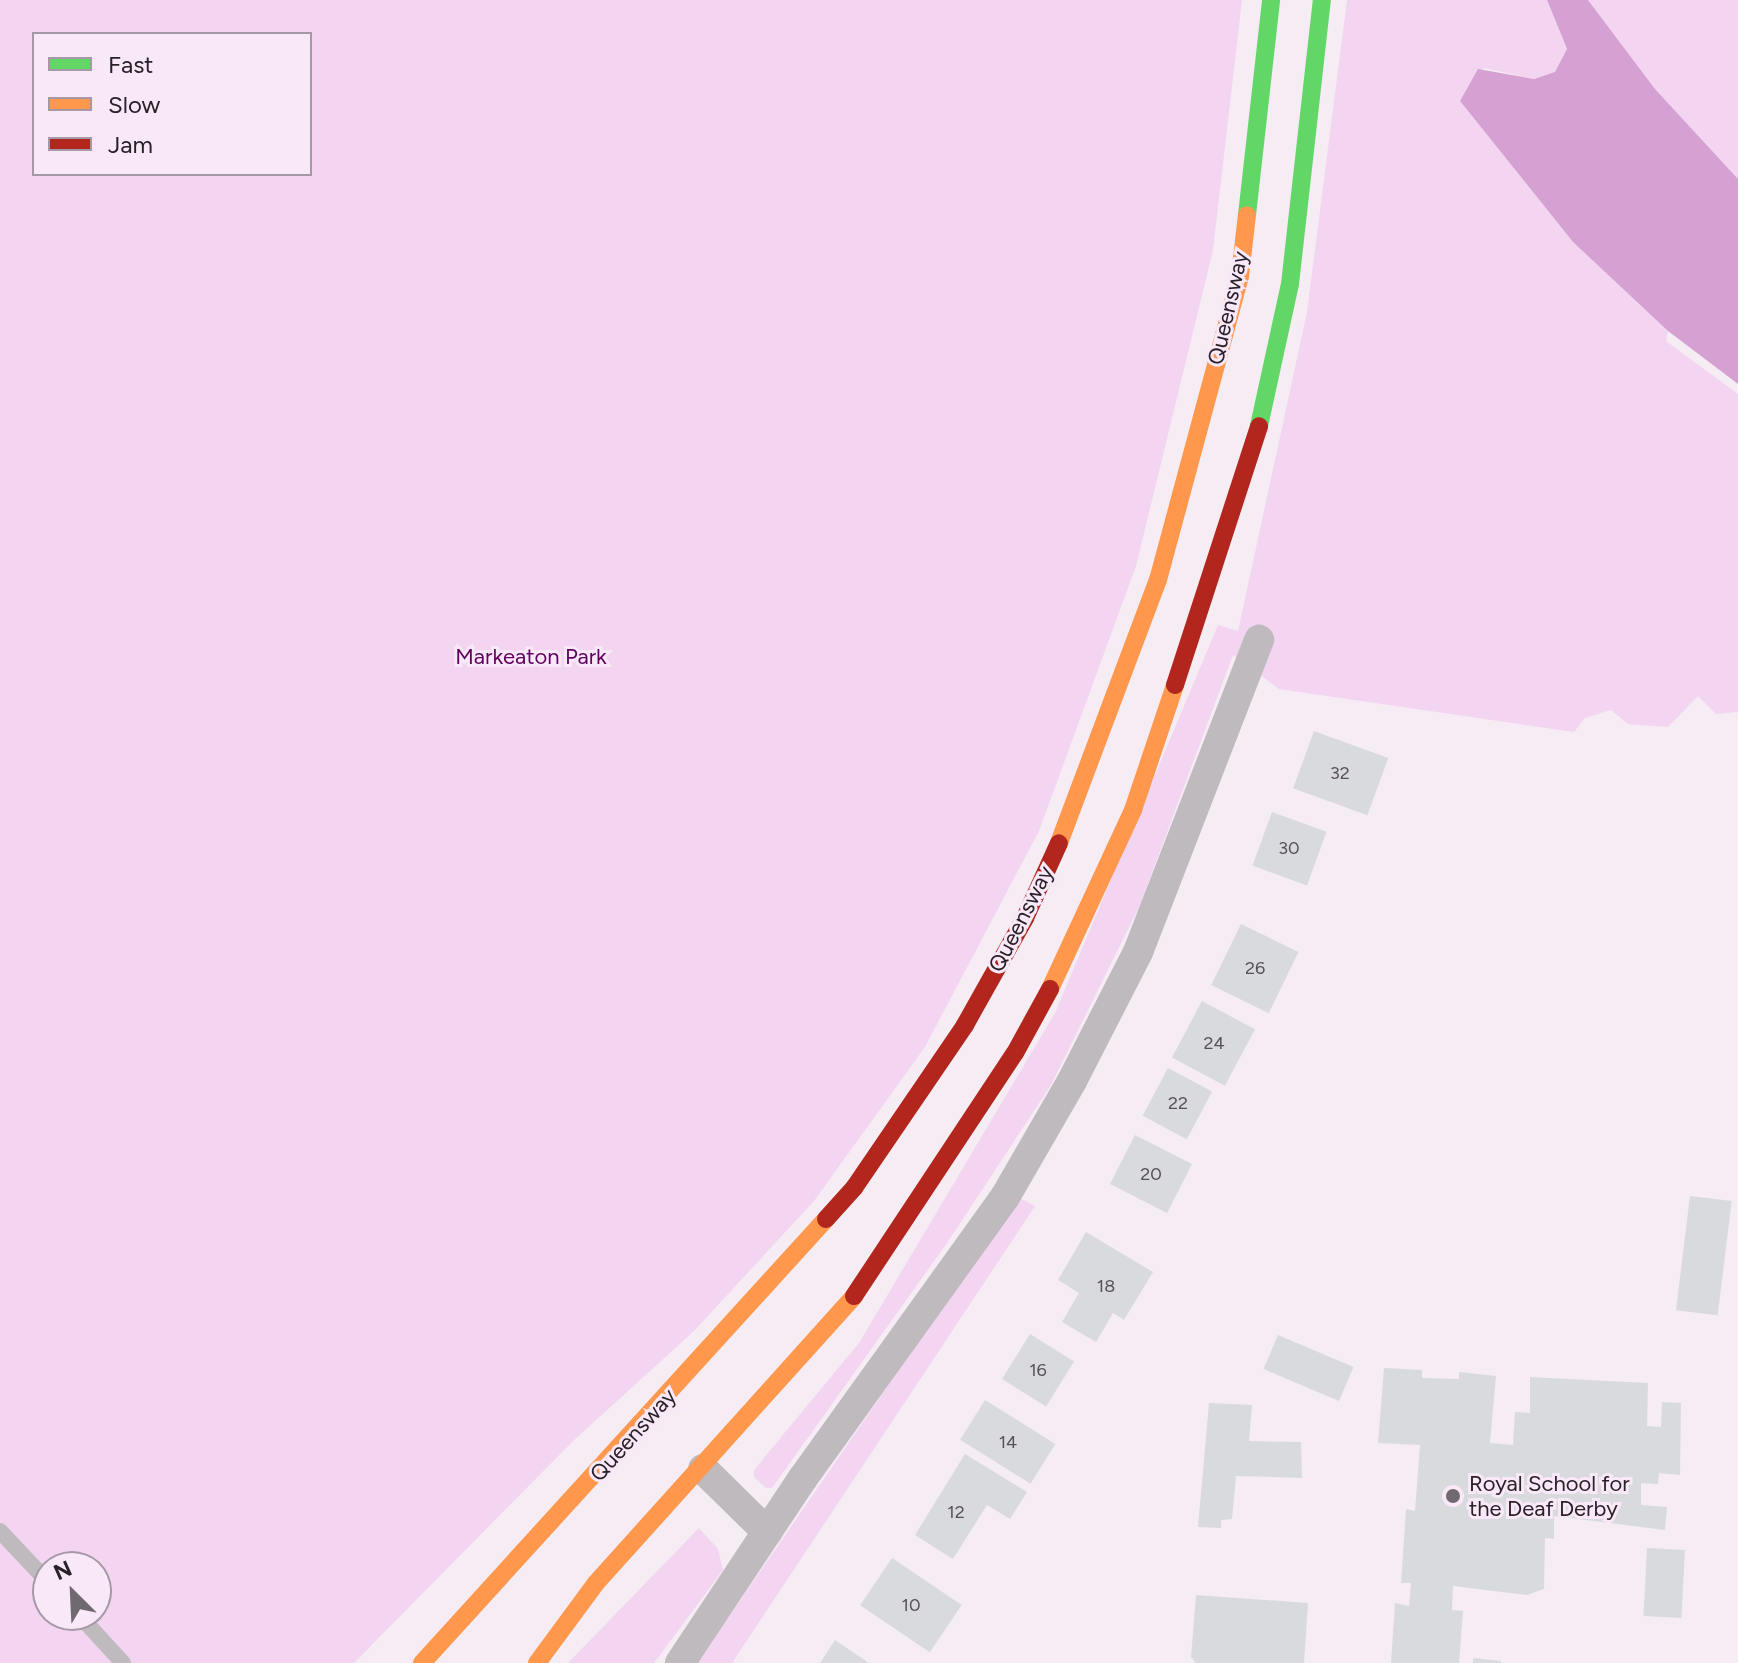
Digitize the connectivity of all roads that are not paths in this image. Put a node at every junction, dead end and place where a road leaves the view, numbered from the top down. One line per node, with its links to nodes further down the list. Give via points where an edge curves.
1 (1271, 0): 10 (highway, Queensway, via 1240,276 1166,550 1073,811 1025,918 965,1025 854,1188)
2 (1322, 0): 4 (highway, via 1290,284 1250,465 1133,810 1076,940 1015,1053 918,1205 846,1308)
3 (1259, 640): 6 (street, via 1138,952 1072,1081 1005,1197)
4 (703, 1469): 6 (street); 11 (highway, via 596,1583)
5 (0, 1531): 7 (lane)
6 (767, 1532): 12 (street)
7 (32, 1565)
8 (94, 1631): 9 (lane)
9 (123, 1663)
10 (422, 1663)
11 (537, 1663)
12 (680, 1663)

